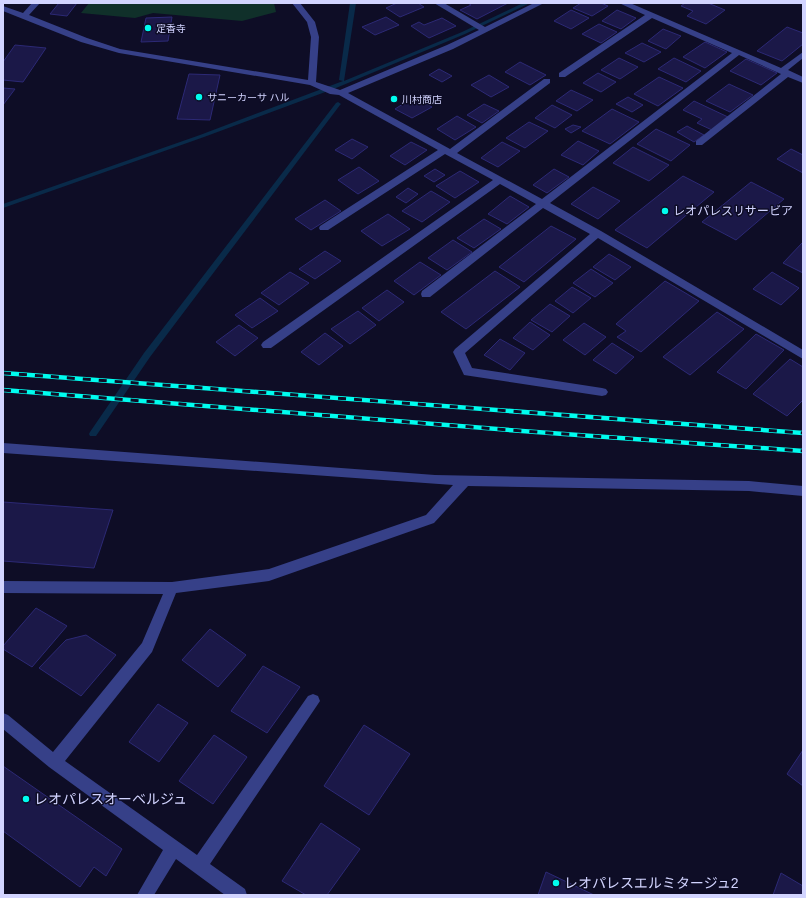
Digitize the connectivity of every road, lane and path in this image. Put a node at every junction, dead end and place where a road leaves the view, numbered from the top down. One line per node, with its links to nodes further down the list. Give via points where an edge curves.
1 (36, 3): 8 (street)
2 (296, 3): 16 (street, via 311,22 315,37)
3 (438, 3): 9 (street)
4 (540, 3): 9 (street)
5 (623, 3): 7 (street)
6 (3, 8): 8 (street)
7 (651, 15): 10 (street); 13 (street)
8 (24, 16): 16 (street, via 118,51)
9 (481, 28): 17 (street, via 450,47)
10 (738, 52): 12 (street); 21 (street)
11 (803, 54): 12 (street)
12 (784, 72): 14 (street); 18 (street)
13 (562, 75)
14 (803, 80)
15 (547, 81): 19 (street)
16 (312, 83): 17 (street)
17 (337, 92): 19 (street)
18 (699, 143)
19 (448, 151): 20 (street); 22 (street)
20 (500, 180): 21 (street); 25 (street)
21 (543, 204): 23 (street); 24 (street)
22 (324, 228)
23 (597, 233): 26 (street); 27 (street, via 459,352 468,372)
24 (426, 294)
25 (267, 345)
26 (803, 355)
27 (602, 392)
28 (3, 448): 29 (street, via 435,480)
29 (466, 480): 30 (street, via 749,486); 32 (street, via 430,519 269,575)
30 (803, 490)
31 (3, 587): 32 (street)
32 (172, 588): 35 (street, via 147,647)
33 (313, 701): 37 (street)
34 (3, 720): 35 (street)
35 (54, 762): 36 (street)
36 (174, 847): 37 (street); 38 (street)
37 (199, 866): 39 (street)
38 (145, 895)
39 (239, 895)

